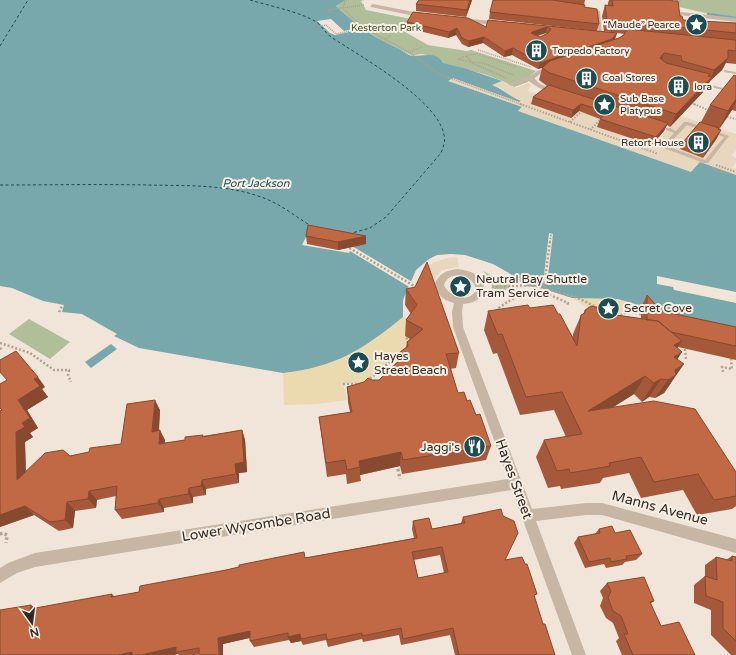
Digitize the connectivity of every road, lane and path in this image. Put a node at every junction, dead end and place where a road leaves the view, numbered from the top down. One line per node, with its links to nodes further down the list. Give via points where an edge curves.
1 (347, 0): 6 (path)
2 (681, 0): 5 (path)
3 (373, 6): 10 (street)
4 (357, 7): 6 (path)
5 (677, 7)
6 (342, 8): 8 (path, via 328,10); 16 (path)
7 (584, 8): 19 (lane, via 598,11)
8 (331, 13)
9 (682, 14): 12 (street)
10 (430, 16)
11 (459, 19): 14 (street)
12 (736, 20)
13 (402, 25): 17 (path)
14 (511, 25)
15 (322, 26): 16 (path, via 326,25 336,34)
16 (364, 28): 17 (path)
17 (374, 33): 22 (path)
18 (594, 34): 19 (street)
19 (601, 35): 20 (street)
20 (608, 35)
21 (391, 36): 22 (path)
22 (383, 39): 25 (path)
23 (422, 47): 25 (path)
24 (478, 50): 35 (path)
25 (410, 52): 53 (path, via 439,74)
26 (466, 56): 27 (path, via 476,54); 28 (path); 28 (path, via 458,59)
27 (491, 58): 29 (path); 30 (path)
28 (471, 62): 29 (path); 40 (path)
29 (483, 63): 37 (path)
30 (509, 65): 33 (path); 34 (path)
31 (535, 65): 35 (path)
32 (560, 65): 42 (street, via 539,72)
33 (506, 67)
34 (516, 67)
35 (530, 67): 36 (path)
36 (536, 68)
37 (503, 71): 40 (path); 41 (path)
38 (726, 71): 39 (lane)
39 (736, 73)
40 (498, 74): 44 (path)
41 (512, 74)
42 (532, 79): 44 (street); 46 (street, via 534,83)
43 (693, 80): 45 (lane)
44 (511, 82)
45 (736, 92)
46 (564, 95)
47 (689, 103): 49 (path)
48 (581, 112): 53 (path)
49 (714, 113)
50 (722, 115): 52 (path)
51 (602, 119): 55 (path)
52 (736, 120)
53 (570, 122): 55 (path)
54 (665, 128): 56 (lane)
55 (590, 130): 57 (path, via 672,159)
56 (678, 132): 57 (lane, via 664,147); 58 (lane, via 686,123 727,136)
57 (678, 152): 58 (lane)
58 (706, 162): 59 (path)
59 (736, 172)
60 (550, 234): 64 (path)
61 (339, 245): 62 (path, via 351,248 419,289)
62 (421, 282)
63 (491, 287): 64 (path, via 532,285)
64 (545, 288): 65 (path, via 544,290); 71 (path, via 576,297 617,317 629,311)
65 (549, 293): 68 (path, via 568,303); 70 (path, via 516,294 499,308)
66 (460, 301): 86 (street, Hayes Street, via 457,312 458,327)
67 (63, 304): 69 (path)
68 (567, 305)
69 (59, 312)
70 (501, 312)
71 (646, 317)
72 (406, 338): 74 (path, via 415,342)
73 (0, 343): 81 (path, via 26,350 45,361 54,370 69,370)
74 (411, 345)
75 (406, 349): 80 (path)
76 (685, 349): 77 (path)
77 (686, 359)
78 (731, 359): 79 (path, via 732,369 722,367)
79 (723, 372)
80 (370, 378): 82 (path); 83 (path, via 363,384)
81 (71, 382)
82 (374, 382)
83 (343, 384)
84 (396, 459): 85 (path)
85 (400, 479)
86 (516, 484): 87 (street, Hayes Street); 91 (street, Lower Wycombe Road, via 35,560)
87 (528, 516): 90 (street, Manns Avenue, via 602,509); 92 (street, Hayes Street)
88 (0, 534): 89 (path, via 7,535)
89 (6, 543)
90 (736, 546)
91 (0, 576)
92 (579, 655)

